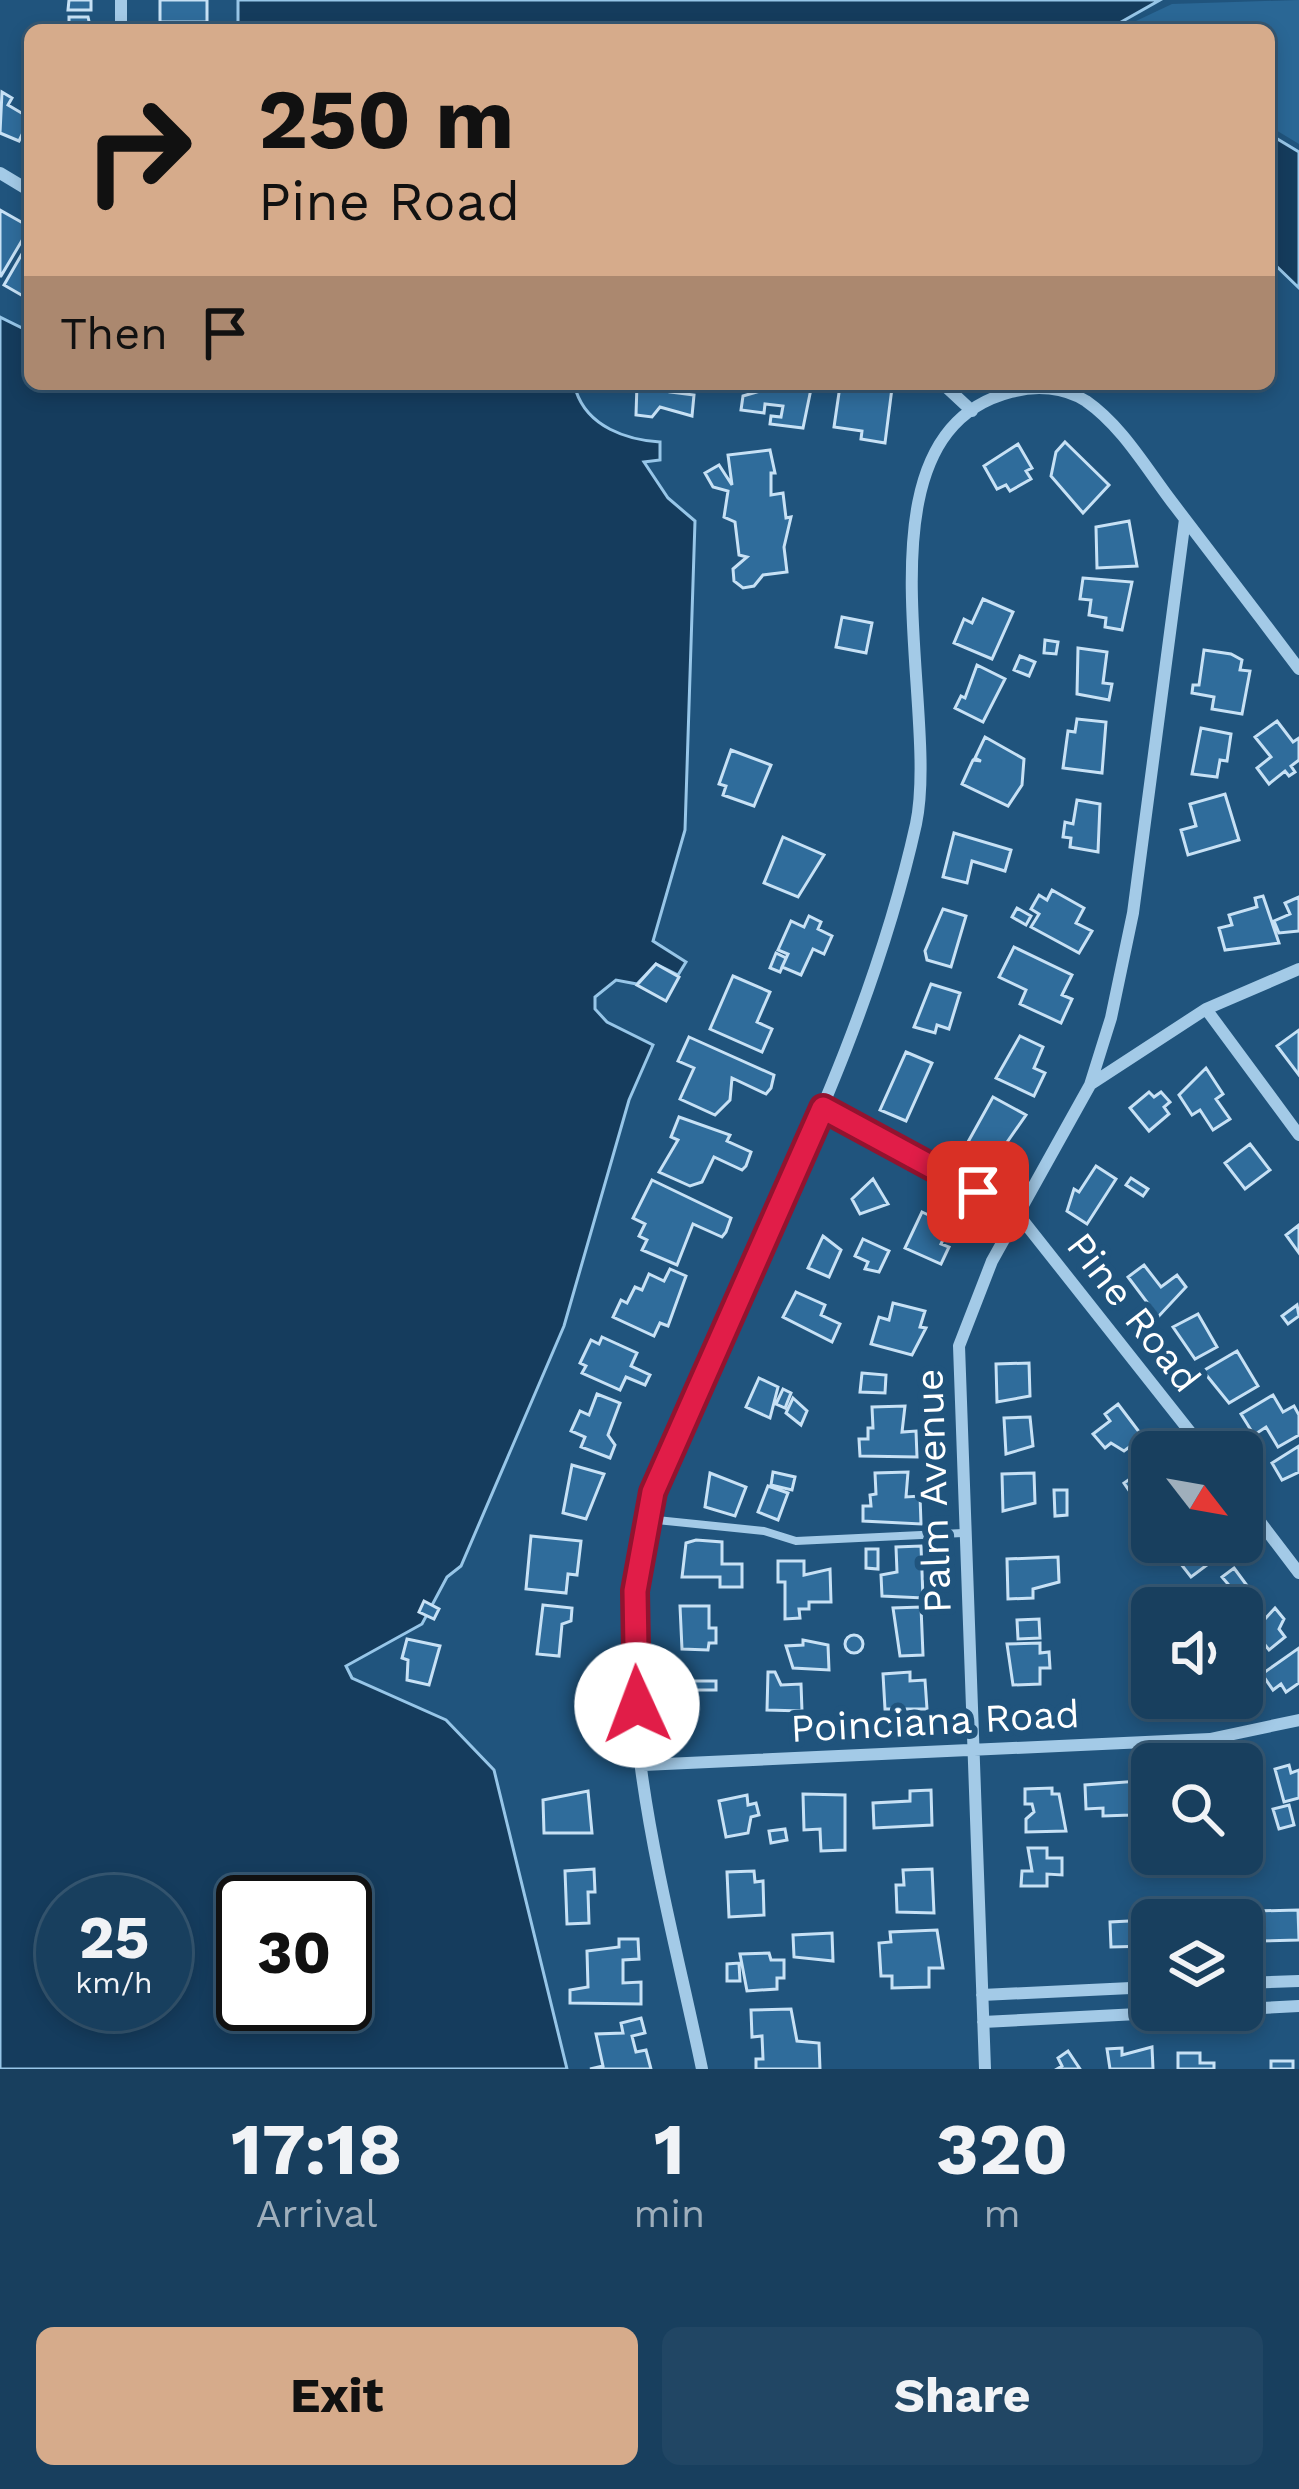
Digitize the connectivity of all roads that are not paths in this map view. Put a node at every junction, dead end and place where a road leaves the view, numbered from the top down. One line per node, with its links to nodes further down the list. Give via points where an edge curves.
1 (949, 390): 4 (street)
2 (1045, 390): 4 (street, via 1008,393)
3 (1059, 390): 5 (street, via 1118,430)
4 (972, 411): 10 (street, via 919,486 919,809 877,974)
5 (1185, 519): 6 (street); 9 (street, Palm Avenue, via 1133,913)
6 (1299, 669)
7 (1299, 969): 8 (street)
8 (1206, 1009): 9 (street); 11 (street)
9 (1090, 1085): 12 (street, Palm Avenue)
10 (823, 1108): 12 (street, Pine Road); 14 (street, via 664,1460)
11 (1299, 1135)
12 (1017, 1213): 13 (street, Pine Road); 16 (street, Palm Avenue, via 959,1346)
13 (1189, 1431)
14 (646, 1519): 16 (lane, via 796,1541); 20 (street, via 634,1620)
15 (1263, 1526): 17 (street)
16 (964, 1533): 19 (street, Palm Avenue)
17 (1299, 1573)
18 (1299, 1720): 19 (street, Poinciana Road, via 1227,1738)
19 (972, 1749): 20 (street, Poinciana Road); 24 (street, Palm Avenue)
20 (643, 1765): 29 (street)
21 (1299, 1981): 22 (street)
22 (1263, 1982)
23 (1131, 1988): 24 (street)
24 (982, 1994): 28 (street, Palm Avenue)
25 (1299, 2006): 26 (street)
26 (1263, 2008)
27 (1131, 2014): 28 (street)
28 (983, 2022): 30 (street, Palm Avenue)
29 (702, 2069)
30 (985, 2069)

